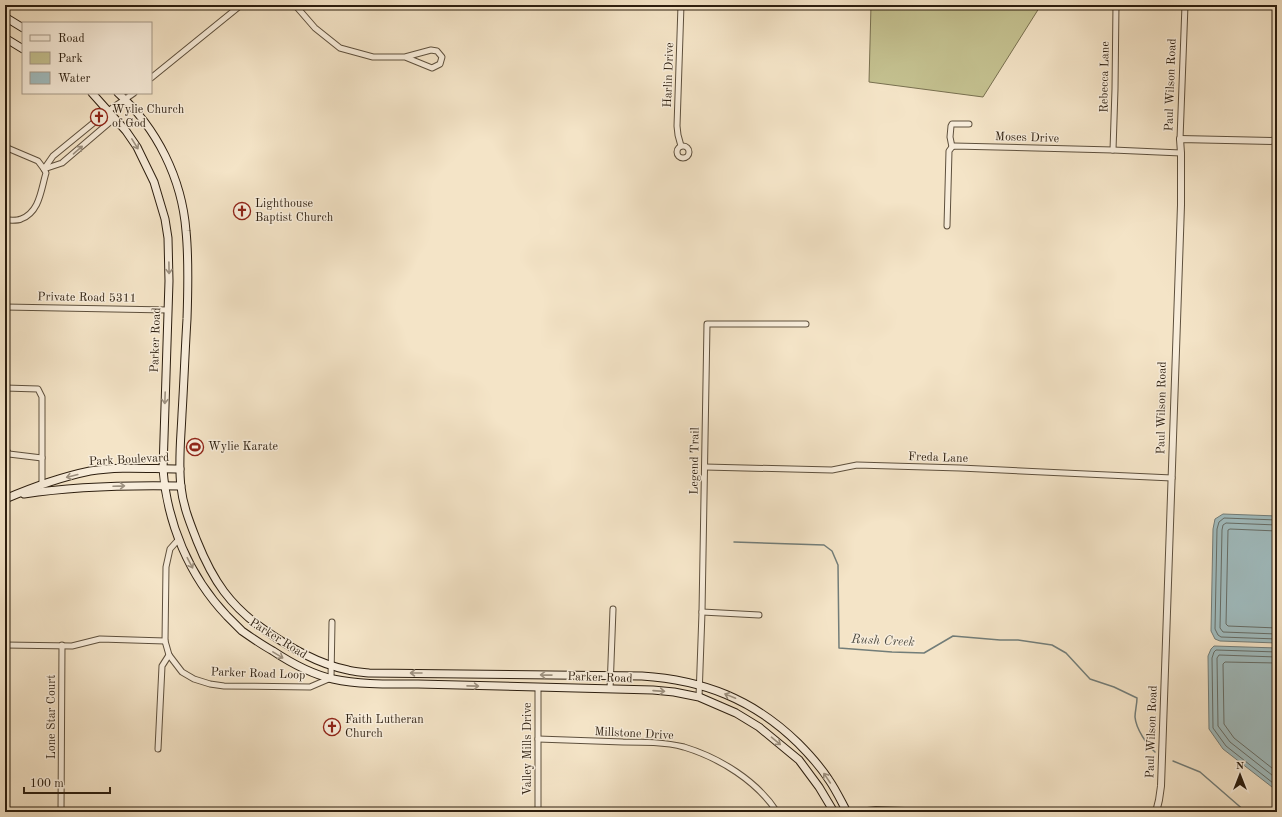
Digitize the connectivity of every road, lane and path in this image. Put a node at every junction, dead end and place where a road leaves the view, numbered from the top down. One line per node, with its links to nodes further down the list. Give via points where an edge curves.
1 (241, 5): 11 (street)
2 (295, 5): 10 (street, via 315,28 340,48 373,57)
3 (681, 5): 20 (street, Harlin Drive, via 677,126)
4 (1116, 5): 23 (street, Rebecca Lane)
5 (1185, 5): 18 (street, Paul Wilson Road)
6 (5, 17): 7 (main road)
7 (22, 27)
8 (5, 38): 9 (main road)
9 (22, 48)
10 (405, 57): 10 (street, via 432,68 440,64 442,57 438,51 431,50)
11 (152, 77)
12 (93, 94): 16 (main road, Parker Road)
13 (119, 94): 15 (main road, Parker Road)
14 (133, 94): 15 (street)
15 (126, 100): 16 (street); 36 (main road, Parker Road, via 154,136 164,154 176,181 186,230 188,279)
16 (108, 111): 25 (street, via 53,156); 25 (street, one-way to 16, via 62,163 110,122); 29 (main road, Parker Road, one-way to 29, via 137,147 154,182 168,238)
17 (969, 124): 22 (street, via 952,124)
18 (1180, 139): 19 (street); 24 (street, Paul Wilson Road)
19 (1277, 141)
20 (681, 146)
21 (5, 147): 25 (street, via 38,161)
22 (952, 147): 23 (street, Moses Drive, via 958,145); 27 (street, via 949,151)
23 (1113, 150): 24 (street, Moses Drive)
24 (1181, 153): 37 (street, Paul Wilson Road)
25 (44, 169): 26 (street, via 46,173 38,202 32,212 20,220)
26 (5, 220)
27 (947, 226)
28 (5, 307): 29 (street, Private Road 5311)
29 (168, 310): 35 (main road, Parker Road, one-way to 35)
30 (806, 324): 34 (street, Legend Trail, via 707,324)
31 (5, 388): 33 (street, via 38,389 42,397)
32 (5, 448): 33 (street, via 8,454)
33 (42, 458): 38 (street)
34 (705, 467): 37 (street, Freda Lane, via 832,470 857,465); 44 (street, Legend Trail)
35 (163, 469): 36 (main road, Park Boulevard); 38 (main road, Park Boulevard, one-way to 38, via 91,471); 39 (main road, Parker Road)
36 (180, 469): 40 (main road, Parker Road)
37 (1172, 478): 67 (street, Paul Wilson Road, via 1161,786)
38 (42, 484): 41 (main road, Park Boulevard)
39 (164, 486): 40 (main road, Park Boulevard); 41 (main road, Park Boulevard, one-way to 39, via 48,490); 42 (main road, Parker Road)
40 (181, 486): 51 (main road, Parker Road, via 190,523 209,569 220,588 250,620 282,642)
41 (8, 497)
42 (178, 540): 47 (street, Parker Road Loop, via 170,549 166,568); 53 (main road, Parker Road, one-way to 53, via 211,598 242,630 279,656 312,672)
43 (613, 609): 52 (street)
44 (702, 612): 45 (street); 54 (street, Legend Trail)
45 (759, 615)
46 (332, 622): 51 (street)
47 (165, 641): 49 (street, via 100,639 72,646); 50 (street, Parker Road Loop)
48 (5, 645): 49 (street)
49 (62, 645): 60 (street, Lone Star Court)
50 (169, 655): 53 (street, Parker Road Loop, via 187,676 224,686 310,687); 59 (street, via 162,666)
51 (332, 665): 52 (main road, Parker Road, one-way to 51, via 369,673); 53 (street)
52 (610, 676): 54 (main road, Parker Road, via 657,677); 56 (street)
53 (332, 678): 55 (main road, Parker Road, one-way to 55, via 378,685)
54 (699, 685): 57 (street, Legend Trail); 64 (main road, Parker Road, one-way to 54, via 821,769 789,734 772,720 733,696)
55 (538, 687): 56 (main road, Parker Road); 58 (street, Valley Mills Drive)
56 (610, 689): 57 (main road, Parker Road, one-way to 57, via 674,692)
57 (699, 697): 63 (main road, Parker Road, one-way to 63, via 736,713 759,727 794,755 820,787)
58 (538, 740): 61 (street, Valley Mills Drive); 62 (street, Millstone Drive, via 651,742 683,747 735,771 756,787)
59 (158, 749)
60 (61, 812)
61 (538, 812)
62 (777, 812)
63 (834, 812)
64 (847, 812)
65 (859, 812): 66 (street)
66 (934, 812)
67 (1156, 812)

